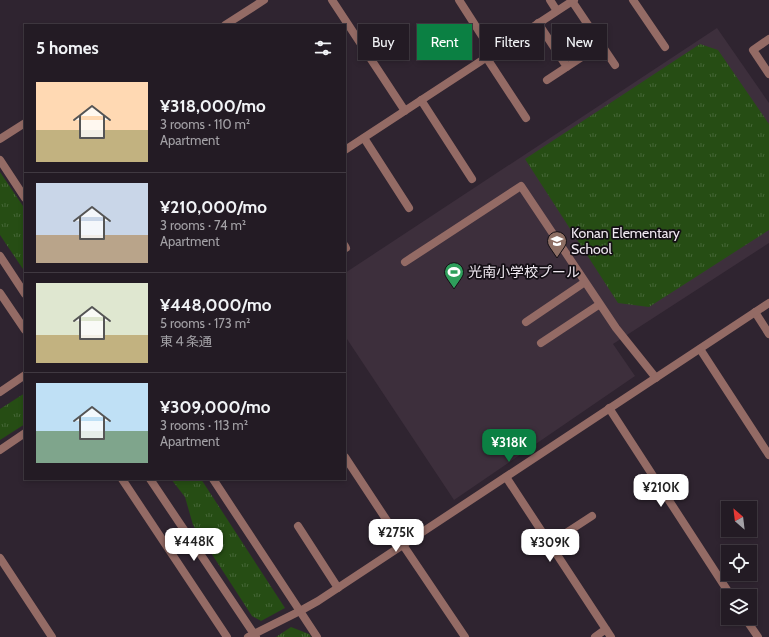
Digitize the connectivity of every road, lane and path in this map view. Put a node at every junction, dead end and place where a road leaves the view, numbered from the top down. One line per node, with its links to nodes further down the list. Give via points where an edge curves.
1 (264, 0): 9 (street)
2 (332, 0): 21 (street)
3 (459, 0): 10 (street)
4 (550, 0): 7 (street)
5 (633, 0): 12 (street)
6 (573, 1): 7 (street); 16 (street)
7 (557, 11): 8 (street)
8 (538, 23): 17 (street)
9 (227, 24)
10 (480, 37)
11 (769, 39): 18 (street, via 753,50)
12 (665, 47)
13 (482, 60): 20 (street)
14 (493, 60): 22 (street)
15 (578, 60): 17 (street)
16 (615, 65)
17 (567, 67): 19 (street)
18 (769, 74)
19 (547, 80)
20 (421, 100): 21 (street); 28 (street)
21 (405, 110): 24 (street)
22 (526, 118)
23 (24, 124): 25 (street)
24 (364, 138): 26 (street); 30 (street)
25 (0, 140)
26 (346, 149)
27 (0, 160): 29 (street)
28 (472, 179)
29 (24, 196)
30 (409, 208)
31 (0, 256): 34 (street)
32 (405, 262): 33 (street, via 521,186)
33 (585, 282): 37 (street); 39 (street)
34 (24, 292)
35 (0, 293): 40 (street)
36 (769, 303): 38 (street)
37 (600, 304): 42 (street); 45 (street)
38 (755, 312): 41 (street); 43 (street)
39 (526, 322)
40 (24, 329)
41 (769, 334)
42 (541, 343)
43 (700, 349): 45 (street); 50 (street)
44 (24, 376): 46 (street)
45 (656, 378): 47 (street)
46 (0, 392)
47 (609, 408): 52 (street); 62 (street)
48 (24, 434): 49 (street)
49 (0, 450)
50 (769, 455)
51 (346, 459): 59 (street)
52 (506, 477): 58 (street); 59 (street)
53 (123, 480): 68 (street)
54 (151, 480): 66 (street)
55 (214, 480): 63 (street)
56 (592, 516): 58 (street)
57 (298, 526): 61 (street)
58 (550, 544): 65 (street)
59 (403, 545): 61 (street); 70 (street)
60 (0, 558): 67 (street)
61 (338, 588): 63 (street)
62 (726, 589)
63 (300, 611): 66 (street); 69 (street)
64 (750, 625): 73 (street)
65 (606, 629): 71 (street); 72 (street)
66 (253, 636)
67 (52, 637)
68 (226, 637)
69 (317, 637)
70 (465, 637)
71 (595, 637)
72 (611, 637)
73 (758, 637)

